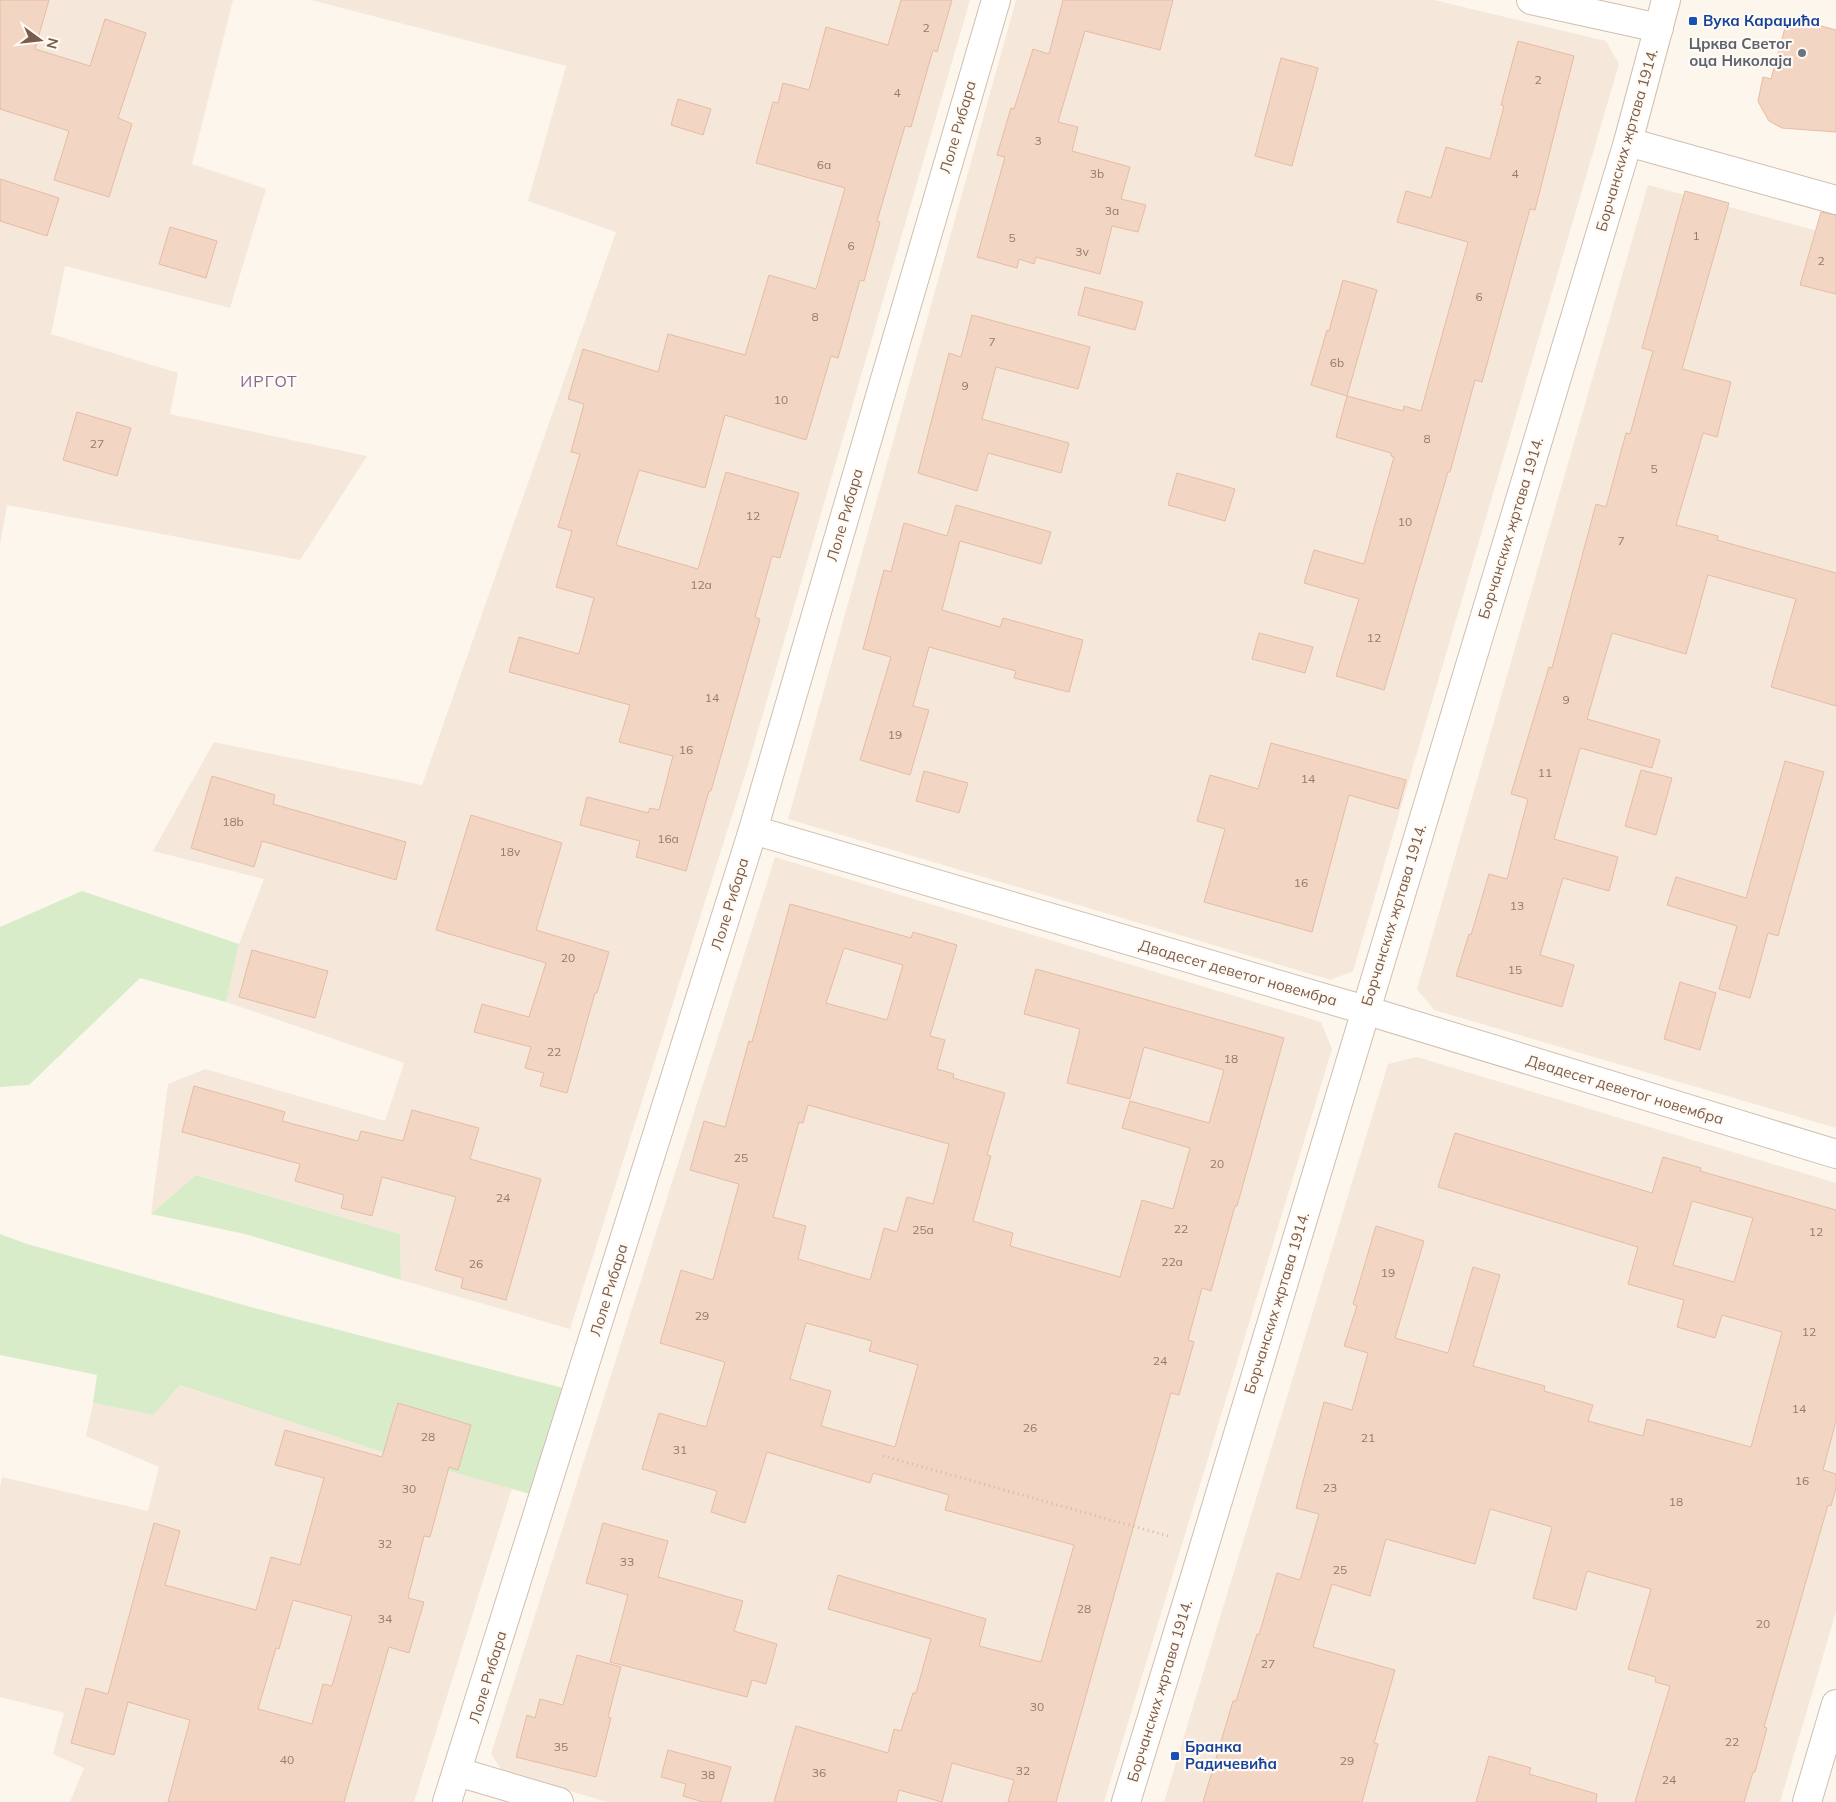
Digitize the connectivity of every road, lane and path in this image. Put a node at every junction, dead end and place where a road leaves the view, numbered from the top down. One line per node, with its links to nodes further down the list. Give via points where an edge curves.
1 (996, 0): 7 (street, Лоле Рибара)
2 (1531, 0): 4 (street)
3 (1666, 0): 4 (street, Борчанских жртава 1914.)
4 (1659, 28): 5 (street, Борчанских жртава 1914.)
5 (1628, 142): 6 (street); 8 (street, Борчанских жртава 1914.)
6 (1836, 200)
7 (753, 830): 8 (street, Двадесет деветог новембра); 13 (street, Лоле Рибара)
8 (1365, 1010): 9 (street, Двадесет деветог новембра); 11 (street, Борчанских жртава 1914.)
9 (1836, 1154)
10 (883, 1456): 11 (path)
11 (1204, 1546): 16 (street, Борчанских жртава 1914.)
12 (1836, 1704): 17 (street)
13 (458, 1772): 14 (street, Лоле Рибара); 15 (street)
14 (447, 1802)
15 (559, 1802)
16 (1126, 1802)
17 (1807, 1802)

